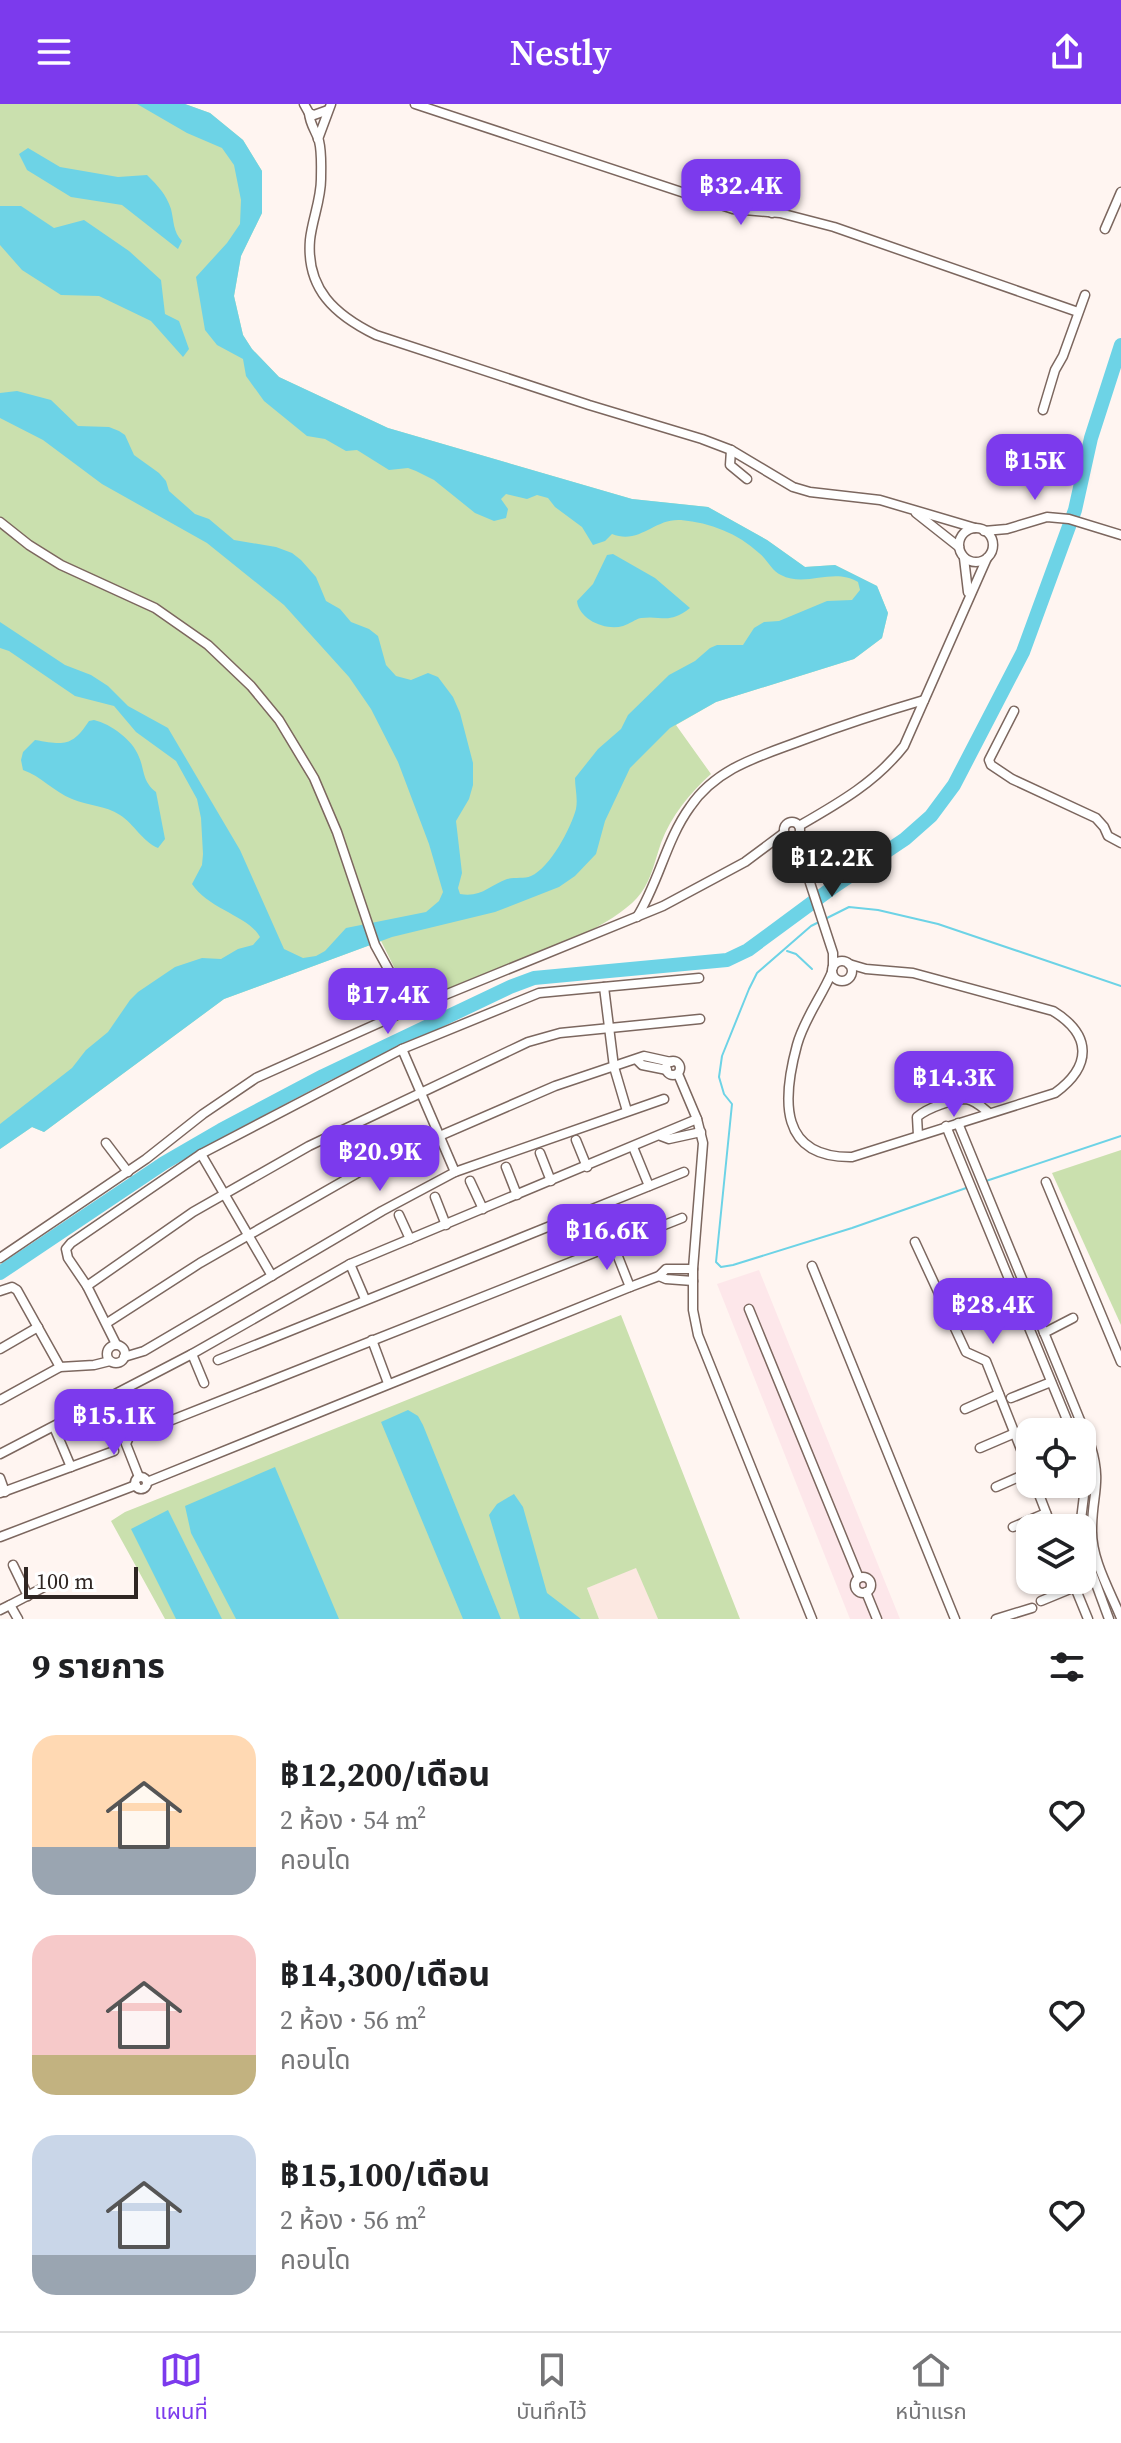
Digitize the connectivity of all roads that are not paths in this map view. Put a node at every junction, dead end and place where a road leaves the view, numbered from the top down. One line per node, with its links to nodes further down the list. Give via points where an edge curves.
1 (415, 104): 7 (street, via 733,209)
2 (330, 107): 3 (street, via 319,115); 4 (street)
3 (306, 108): 4 (street)
4 (318, 139): 12 (street, via 321,183 310,261 316,287 351,323)
5 (780, 190): 7 (street)
6 (1121, 192): 8 (street)
7 (772, 213): 10 (street, via 834,227)
8 (1105, 229)
9 (1085, 295): 10 (street)
10 (1078, 312): 11 (street)
11 (1043, 410)
12 (731, 450): 13 (street, via 730,465); 14 (street, via 793,487)
13 (747, 479)
14 (909, 508): 17 (street); 19 (street)
15 (0, 522): 37 (street, via 61,565 155,608 208,645 251,686 314,778 375,945)
16 (1007, 529): 17 (street); 18 (street, via 1035,519 1069,519); 20 (street)
17 (979, 530): 19 (street, via 961,536); 20 (street, via 991,538)
18 (1121, 535)
19 (959, 547): 21 (street)
20 (990, 554): 21 (street, via 975,562); 22 (street)
21 (964, 557): 22 (street)
22 (968, 596): 23 (street)
23 (924, 700): 25 (street, via 904,746 889,765 866,786); 29 (street, via 743,761 724,773 702,791 677,827)
24 (1014, 711): 28 (street, via 991,765 1096,818 1108,836)
25 (799, 826): 26 (street, via 788,822); 27 (street)
26 (784, 833): 27 (street); 29 (street, via 745,862)
27 (795, 837): 30 (street)
28 (1121, 843)
29 (637, 917): 39 (street)
30 (828, 935): 31 (street); 32 (street)
31 (848, 963): 32 (street, via 839,962); 33 (street); 35 (street, via 852,972)
32 (833, 970): 35 (street, via 835,978); 38 (street)
33 (880, 971): 35 (street); 48 (street, via 913,973 1053,1011 1077,1032 1083,1054 1067,1084 1055,1093)
34 (699, 978): 36 (street)
35 (846, 980): 38 (street)
36 (604, 987): 42 (street); 43 (street, via 539,993)
37 (403, 996): 39 (street); 40 (street)
38 (819, 998): 54 (street, via 797,1044 788,1095 789,1112 804,1144 831,1157 852,1157)
39 (423, 1004): 40 (street)
40 (398, 1014): 63 (street, via 256,1078)
41 (700, 1019): 42 (street)
42 (607, 1028): 44 (street); 45 (street, via 549,1035)
43 (402, 1049): 45 (street); 60 (street)
44 (614, 1067): 47 (street); 49 (street, via 637,1060 642,1065 679,1065); 53 (street)
45 (420, 1092): 53 (street); 70 (street)
46 (664, 1099): 47 (street)
47 (627, 1111): 64 (street)
48 (989, 1113): 50 (street); 54 (street, via 964,1099 926,1110 917,1117)
49 (697, 1119): 52 (street); 55 (street)
50 (958, 1123): 51 (street); 98 (street)
51 (946, 1126): 54 (street); 88 (street)
52 (701, 1132): 55 (street); 84 (street)
53 (439, 1135): 64 (street); 77 (street, via 368,1167)
54 (918, 1135)
55 (661, 1136): 58 (street)
56 (576, 1140): 62 (street)
57 (106, 1143): 63 (street)
58 (633, 1147): 62 (street); 69 (street)
59 (540, 1153): 67 (street)
60 (201, 1154): 70 (street); 89 (street, via 71,1243 68,1258)
61 (506, 1167): 71 (street)
62 (587, 1167): 67 (street)
63 (128, 1172): 81 (street)
64 (455, 1172): 85 (street)
65 (684, 1172): 69 (street)
66 (470, 1181): 73 (street)
67 (551, 1181): 71 (street)
68 (1046, 1182): 108 (street)
69 (649, 1186): 93 (street)
70 (225, 1194): 77 (street); 89 (street)
71 (517, 1195): 73 (street)
72 (435, 1197): 76 (street)
73 (483, 1209): 76 (street)
74 (399, 1215): 78 (street)
75 (682, 1218): 80 (street)
76 (446, 1225): 78 (street)
77 (248, 1234): 85 (street); 96 (street)
78 (410, 1239): 82 (street)
79 (915, 1242): 114 (street, via 966,1352 986,1361)
80 (613, 1244): 90 (street); 100 (street)
81 (0, 1258)
82 (350, 1264): 93 (street); 99 (street)
83 (812, 1266): 149 (street)
84 (693, 1269): 86 (street, via 666,1269); 87 (street)
85 (272, 1276): 105 (street, via 152,1347)
86 (659, 1276): 87 (street); 90 (street)
87 (693, 1281): 147 (street, via 698,1335)
88 (1010, 1281): 92 (street); 110 (street)
89 (87, 1286): 96 (street)
90 (630, 1287): 112 (street)
91 (0, 1291): 97 (street, via 17,1290)
92 (970, 1297)
93 (365, 1299): 104 (street)
94 (749, 1309): 148 (street, via 859,1578 870,1581 866,1592)
95 (1073, 1318): 98 (street)
96 (107, 1323): 101 (street)
97 (38, 1327): 102 (street); 109 (street)
98 (1044, 1333): 145 (street, via 1096,1465 1093,1541)
99 (221, 1338): 103 (street); 104 (street)
100 (372, 1340): 112 (street); 128 (street, via 127,1439)
101 (116, 1344): 105 (street, via 124,1349); 107 (street, via 107,1350)
102 (0, 1349)
103 (192, 1354): 111 (street); 113 (street)
104 (230, 1355): 106 (street)
105 (124, 1357): 107 (street, via 118,1363)
106 (218, 1360)
107 (110, 1361): 109 (street)
108 (1121, 1362)
109 (60, 1367): 116 (street)
110 (1051, 1382): 115 (street); 119 (street)
111 (204, 1383)
112 (388, 1383): 128 (street)
113 (128, 1388): 117 (street); 120 (street)
114 (999, 1394): 118 (street); 121 (street)
115 (1011, 1398)
116 (0, 1400)
117 (136, 1409)
118 (965, 1409)
119 (1066, 1418)
120 (54, 1427): 124 (street); 125 (street)
121 (1015, 1433): 122 (street)
122 (980, 1448)
123 (114, 1451): 125 (street)
124 (0, 1454)
125 (71, 1467): 130 (street)
126 (0, 1478): 130 (street)
127 (1016, 1478): 129 (street)
128 (141, 1481): 134 (street)
129 (996, 1487)
130 (2, 1493)
131 (1040, 1498): 132 (street)
132 (1046, 1513): 133 (street)
133 (1013, 1527)
134 (0, 1537)
135 (13, 1565): 140 (street)
136 (1096, 1584): 152 (street)
137 (46, 1586): 140 (street)
138 (1055, 1594): 141 (street)
139 (1078, 1594): 151 (street)
140 (28, 1596): 142 (street)
141 (1041, 1601)
142 (10, 1605): 144 (street); 146 (street)
143 (1032, 1608): 150 (street)
144 (0, 1610)
145 (1121, 1618)
146 (18, 1619)
147 (812, 1619)
148 (877, 1619)
149 (955, 1619)
150 (996, 1619)
151 (1088, 1619)
152 (1109, 1619)

